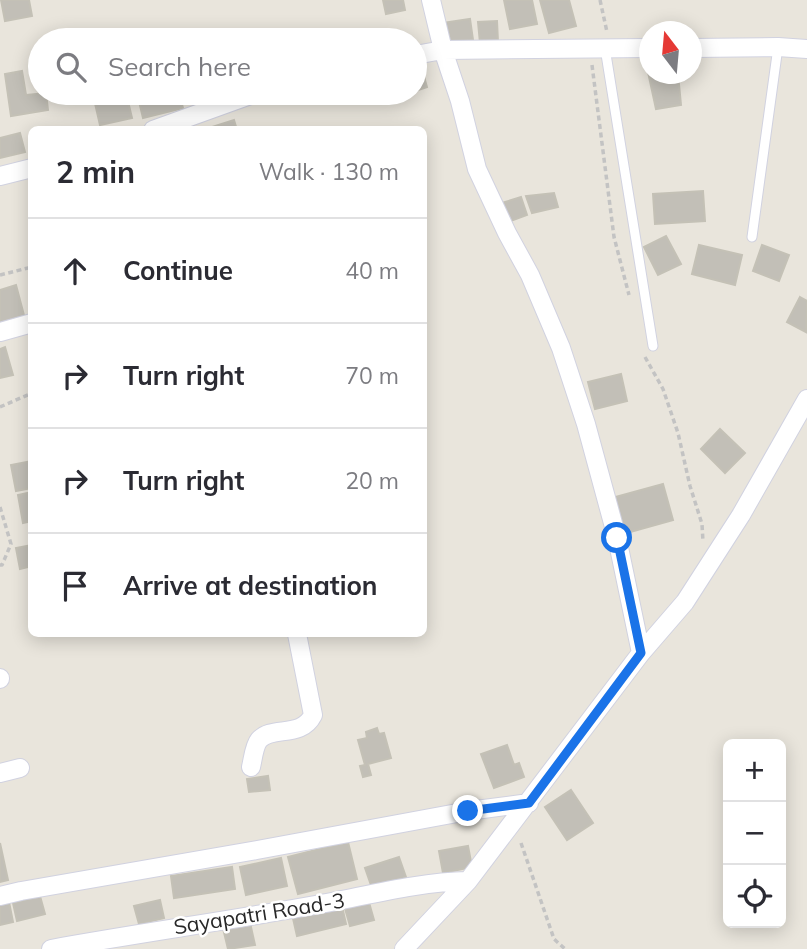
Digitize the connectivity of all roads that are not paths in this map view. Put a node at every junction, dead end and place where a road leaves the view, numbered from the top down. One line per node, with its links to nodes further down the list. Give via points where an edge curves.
1 (431, 0): 7 (street)
2 (778, 47): 5 (street); 6 (street); 13 (lane)
3 (605, 48): 4 (street); 7 (street); 16 (lane)
4 (639, 48)
5 (702, 48)
6 (807, 49)
7 (443, 50): 8 (street); 19 (street, via 477,169 535,287 586,424 617,538)
8 (427, 53)
9 (228, 105): 10 (street)
10 (181, 125)
11 (28, 168): 12 (street)
12 (0, 176)
13 (752, 237)
14 (28, 324): 15 (street)
15 (0, 332)
16 (653, 346)
17 (807, 399): 19 (street, via 685,602)
18 (298, 637): 20 (street, via 313,715 308,724 257,741)
19 (641, 653): 23 (street)
20 (251, 767)
21 (20, 768): 22 (street)
22 (0, 773)
23 (529, 803): 24 (street); 25 (street)
24 (468, 881): 26 (street); 27 (street, Sayapatri Road-3, via 440,881)
25 (0, 896)
26 (401, 948)
27 (51, 949)

